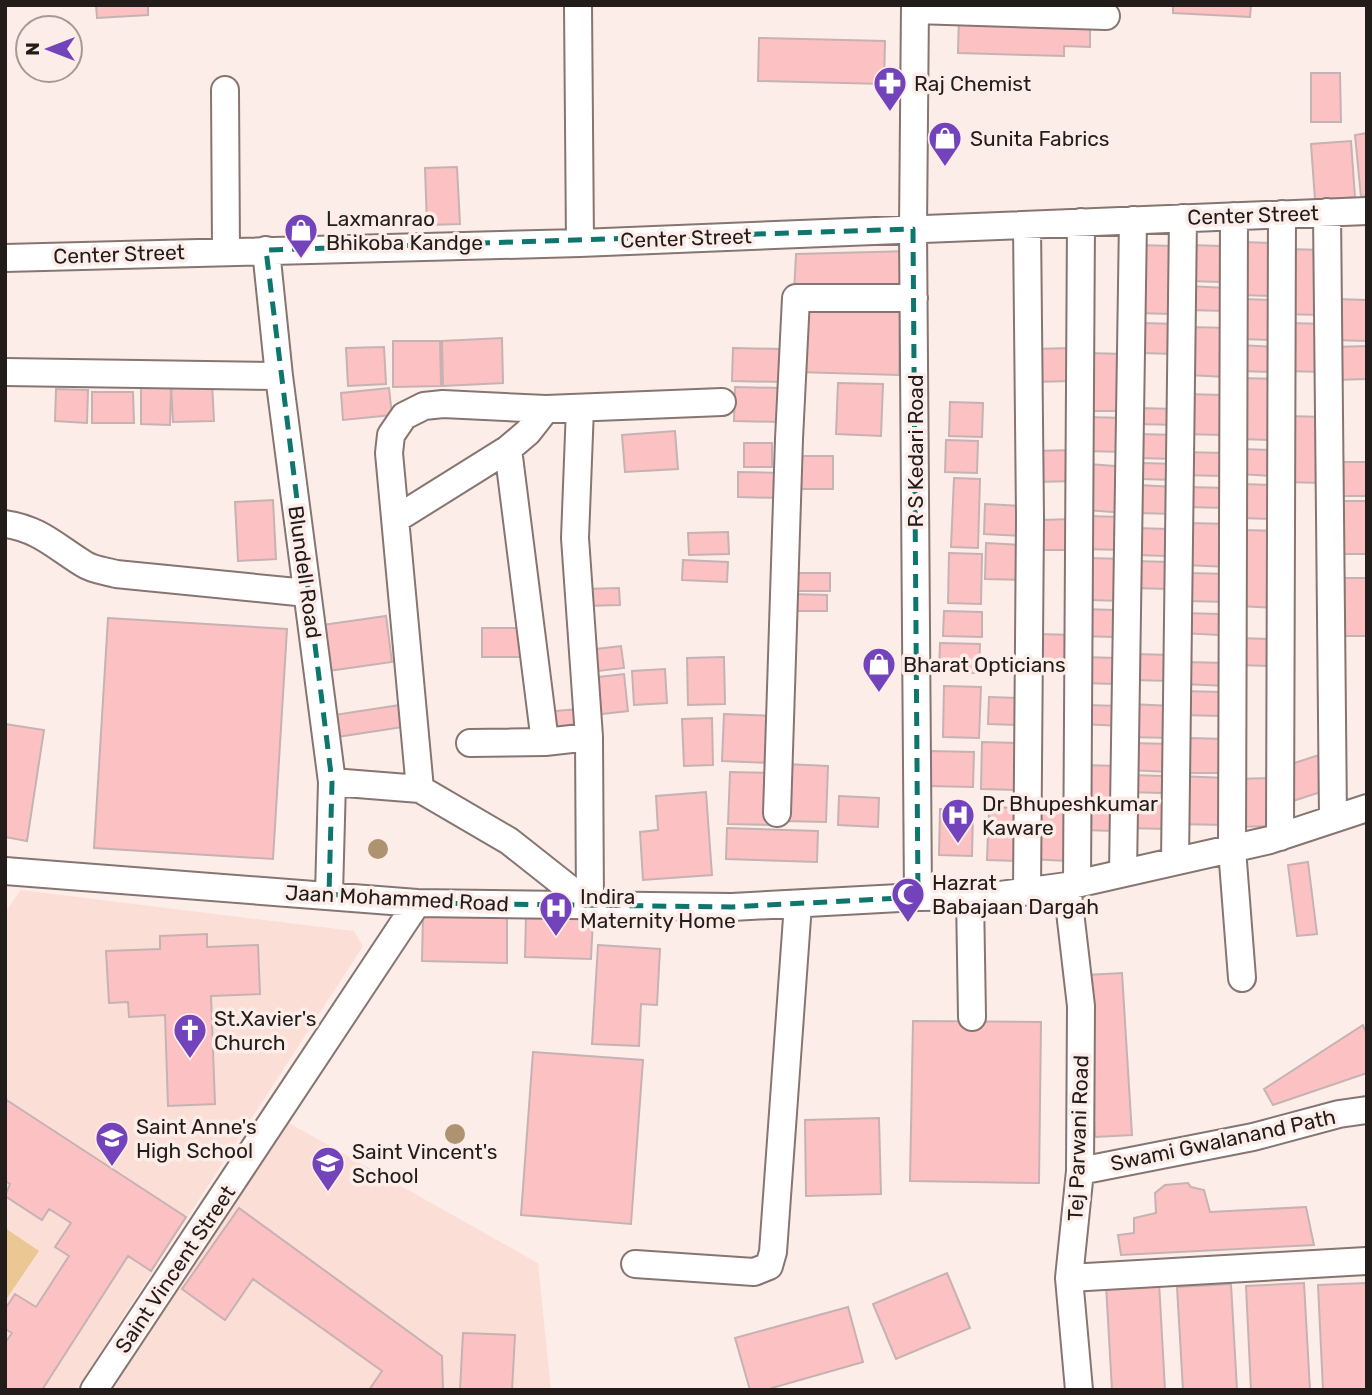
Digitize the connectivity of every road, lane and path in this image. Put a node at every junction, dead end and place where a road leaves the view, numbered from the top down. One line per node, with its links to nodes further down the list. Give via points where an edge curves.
1 (578, 5): 14 (street)
2 (915, 8): 3 (street); 13 (street, R S Kedari Road)
3 (1106, 16)
4 (225, 90): 16 (street)
5 (1367, 211): 6 (street, Center Street)
6 (1327, 212): 7 (street, Center Street); 35 (street)
7 (1283, 214): 8 (street, Center Street); 36 (street)
8 (1234, 216): 9 (street, Center Street); 37 (street)
9 (1183, 218): 10 (street, Center Street); 38 (street)
10 (1133, 220): 11 (street, Center Street); 39 (street)
11 (1081, 222): 12 (street, Center Street); 41 (street, Tej Parwani Road)
12 (1027, 225): 13 (street, Center Street); 42 (street)
13 (913, 229): 14 (street, Center Street); 18 (street, R S Kedari Road)
14 (580, 243): 15 (street, Center Street)
15 (266, 250): 16 (street, Center Street); 20 (street, Blundell Road)
16 (226, 251): 17 (street, Center Street)
17 (5, 258)
18 (914, 298): 34 (street, via 796,298); 44 (street, R S Kedari Road)
19 (5, 372): 20 (street)
20 (279, 376): 27 (street, Blundell Road)
21 (722, 402): 22 (street)
22 (580, 408): 23 (street); 28 (street, via 575,538)
23 (546, 409): 24 (street); 25 (street, via 443,404 424,406 404,416 391,435 389,453)
24 (508, 449): 25 (street); 29 (street)
25 (396, 519): 32 (street)
26 (5, 524): 27 (street, via 44,536 86,566 116,574)
27 (307, 593): 31 (street, Blundell Road)
28 (589, 737): 29 (street); 48 (street)
29 (545, 742): 30 (street)
30 (470, 743)
31 (332, 782): 32 (street); 43 (street, Blundell Road)
32 (421, 789): 48 (street, via 509,841)
33 (1367, 808): 35 (street, Jaan Mohammed Road)
34 (777, 813)
35 (1333, 819): 36 (street, Jaan Mohammed Road)
36 (1280, 837): 37 (street, Jaan Mohammed Road)
37 (1232, 849): 38 (street, Jaan Mohammed Road); 49 (street)
38 (1175, 861): 39 (street, Jaan Mohammed Road)
39 (1124, 873): 41 (street, Jaan Mohammed Road)
40 (8, 877): 43 (street, Jaan Mohammed Road)
41 (1072, 884): 42 (street, Jaan Mohammed Road); 52 (street, Tej Parwani Road, via 1081,1006)
42 (1027, 891): 45 (street, Jaan Mohammed Road)
43 (329, 894): 46 (street, Jaan Mohammed Road)
44 (918, 897): 45 (street, Jaan Mohammed Road); 47 (street, Jaan Mohammed Road)
45 (970, 897): 50 (street)
46 (417, 903): 48 (street, Jaan Mohammed Road); 56 (street, Saint Vincent Street)
47 (798, 904): 48 (street, Jaan Mohammed Road); 54 (street, via 769,1266 754,1272)
48 (590, 905)
49 (1242, 978)
50 (972, 1017)
51 (1367, 1110): 52 (street, Swami Gwalanand Path)
52 (1080, 1171): 55 (street, Tej Parwani Road)
53 (1366, 1261): 55 (street)
54 (635, 1264)
55 (1069, 1278): 57 (street, Tej Parwani Road)
56 (94, 1390)
57 (1079, 1390)

